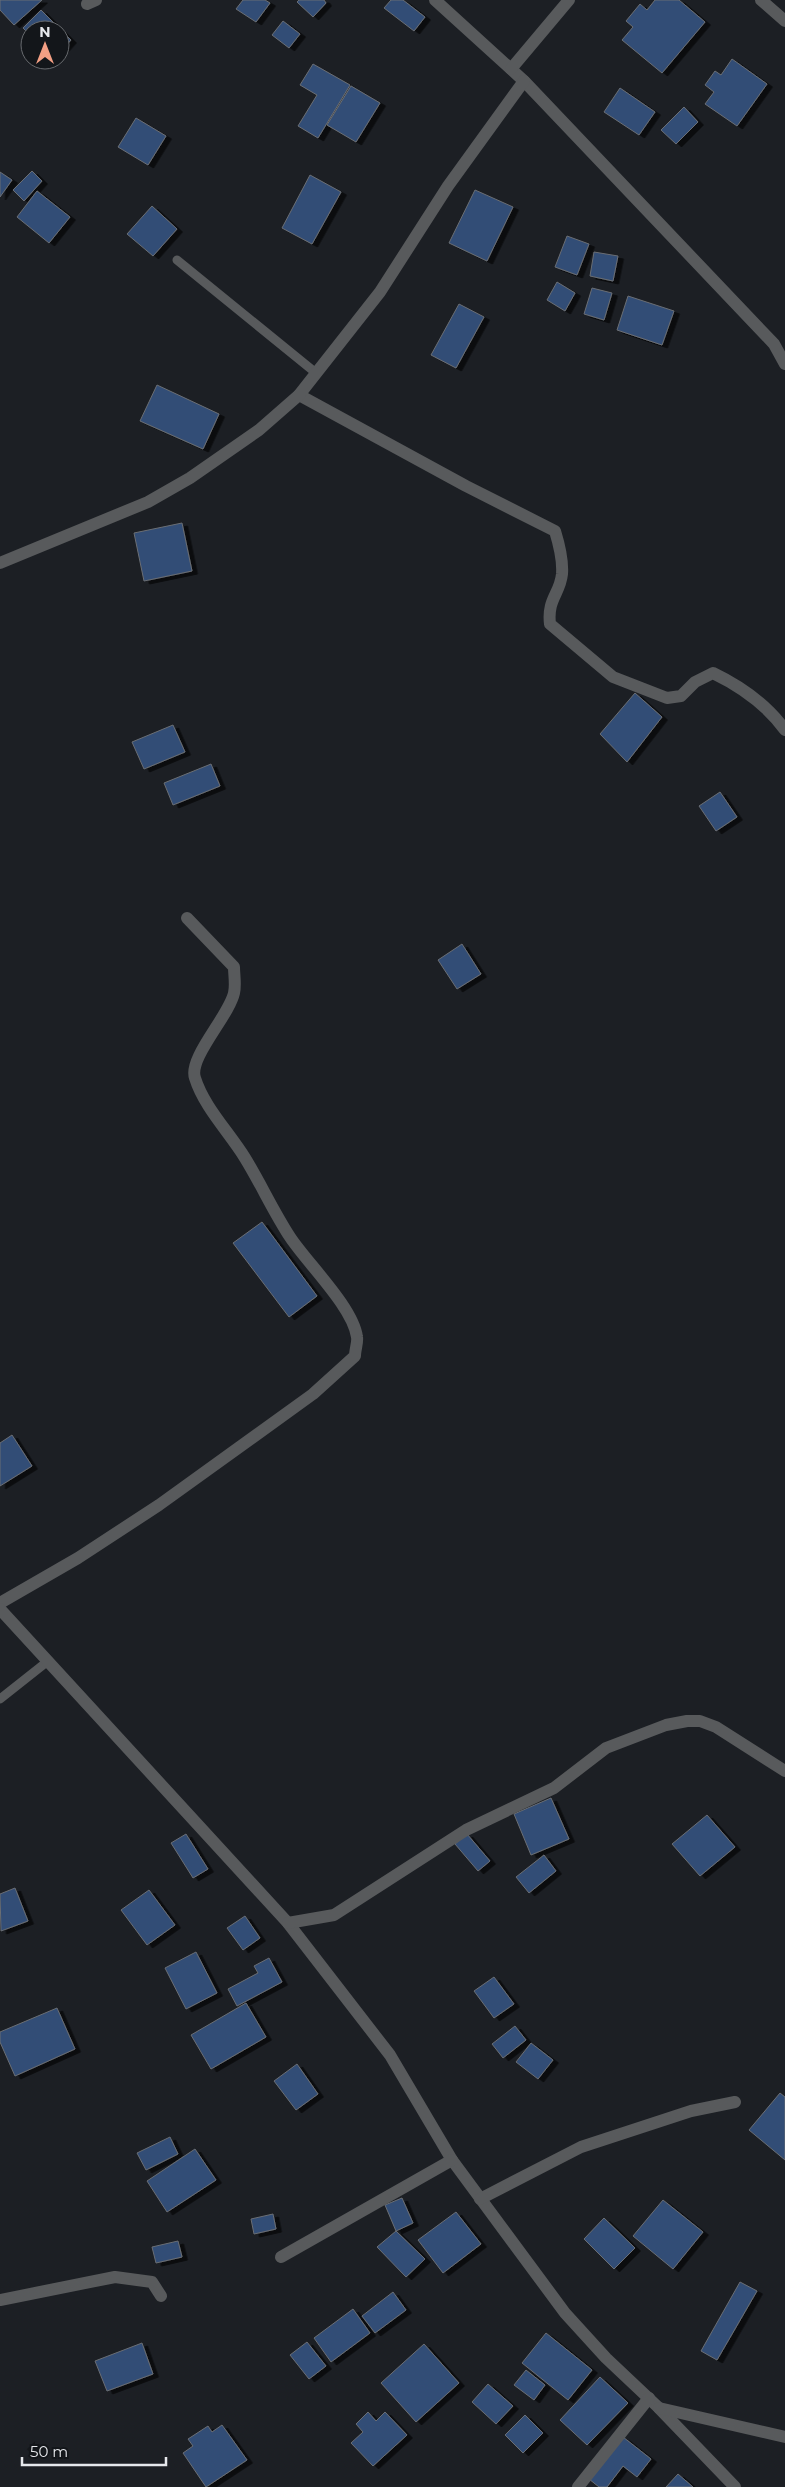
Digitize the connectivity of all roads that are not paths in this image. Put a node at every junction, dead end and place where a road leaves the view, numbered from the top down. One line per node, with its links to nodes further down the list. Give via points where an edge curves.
1 (435, 0): 5 (street)
2 (569, 0): 5 (street)
3 (761, 0): 4 (street)
4 (785, 22)
5 (511, 69): 6 (street)
6 (524, 81): 8 (street, via 774,344); 9 (street, via 448,186 380,292)
7 (177, 260): 9 (lane)
8 (785, 364)
9 (316, 373): 10 (street)
10 (300, 395): 11 (street, via 259,430 190,478 148,502); 12 (street, via 555,531 562,575 548,610 550,624 613,676 667,698 681,696 695,682 713,673 735,684 775,716)
11 (0, 563)
12 (785, 730)
13 (187, 918): 14 (street, via 234,967 234,993 226,1013 206,1042 194,1076 290,1237 334,1292 357,1337 355,1356 313,1394 160,1505)
14 (0, 1603)
15 (0, 1609): 16 (street)
16 (48, 1661): 17 (lane); 19 (street)
17 (0, 1699)
18 (785, 1771): 19 (street, via 708,1724 687,1721 666,1725 606,1748 554,1788 466,1830 334,1915)
19 (288, 1923): 21 (street, via 390,2055)
20 (735, 2102): 22 (street, via 691,2111 581,2147)
21 (452, 2160): 22 (street); 23 (street)
22 (480, 2199): 26 (street, via 565,2313)
23 (281, 2257)
24 (161, 2296): 25 (street, via 152,2282 115,2277)
25 (0, 2300)
26 (649, 2398): 27 (street); 29 (street)
27 (659, 2408): 28 (street); 30 (street)
28 (785, 2437)
29 (578, 2487)
30 (735, 2487)

